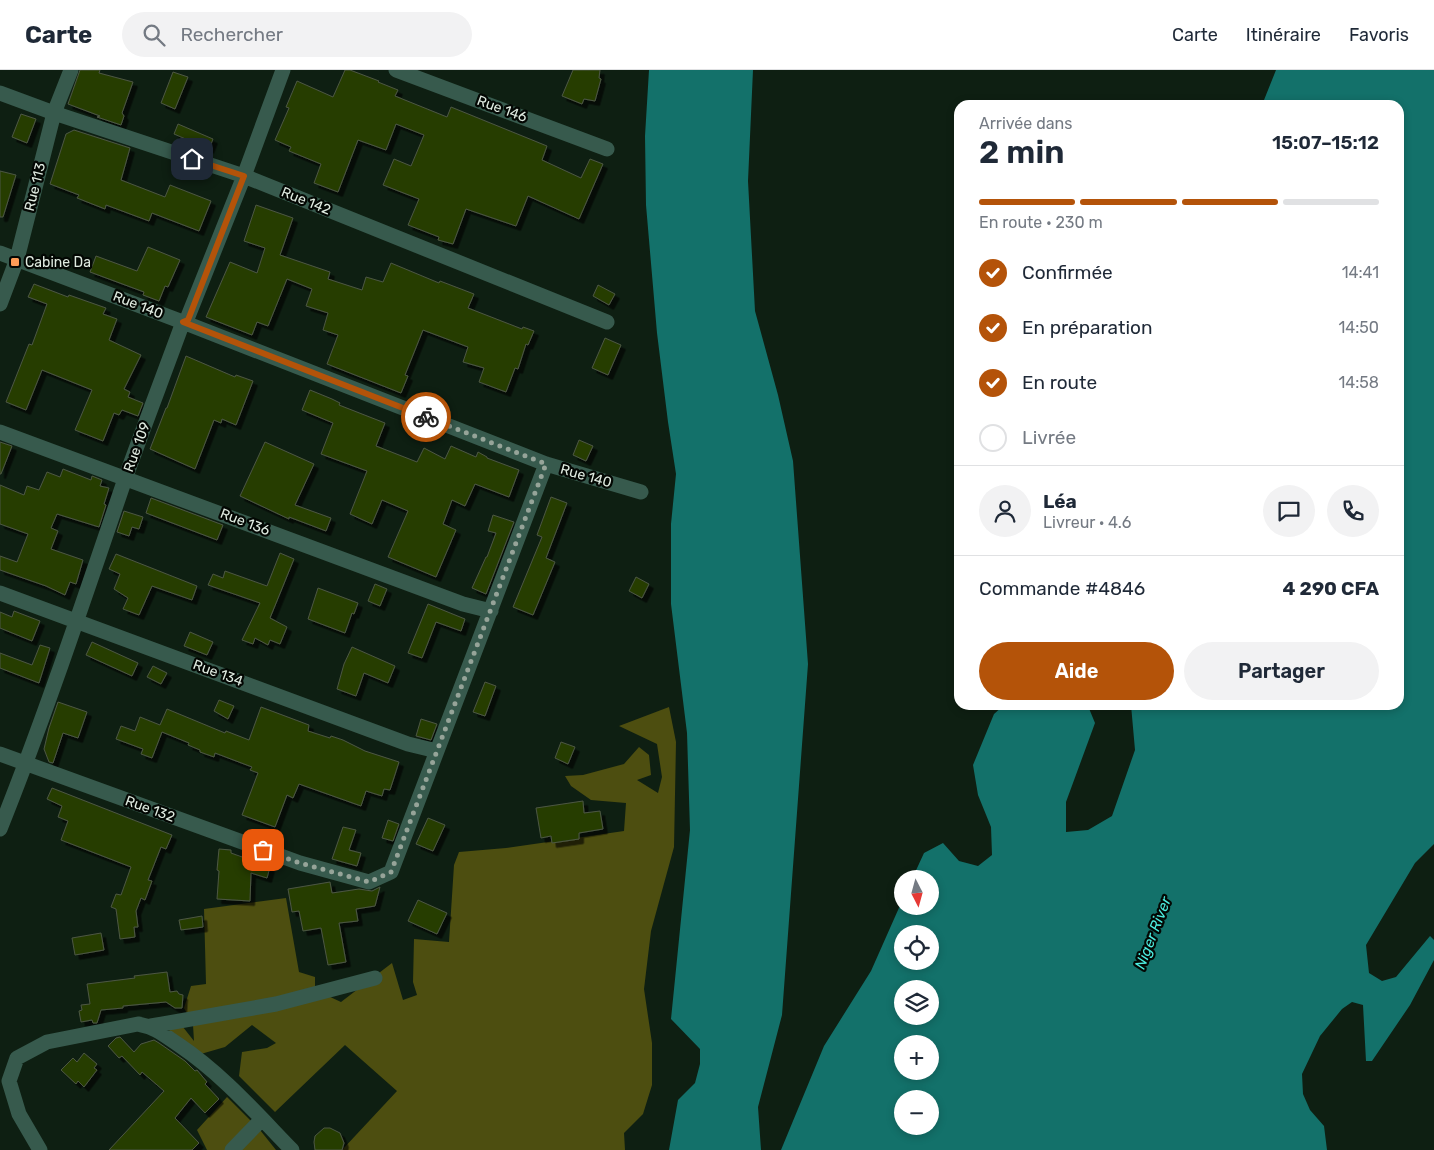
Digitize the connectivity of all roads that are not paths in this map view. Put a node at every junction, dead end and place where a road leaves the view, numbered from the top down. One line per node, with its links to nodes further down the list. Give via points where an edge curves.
1 (71, 70): 5 (street, Rue 113)
2 (283, 70): 7 (street, Rue 109)
3 (396, 70): 6 (street, Rue 146)
4 (0, 93): 5 (street, Rue 142)
5 (54, 113): 7 (street, Rue 142); 9 (street, Rue 113)
6 (607, 149)
7 (244, 176): 11 (street, Rue 109, via 188,320); 12 (street, Rue 142)
8 (0, 253): 9 (street, Rue 140)
9 (17, 259): 10 (street, Rue 113); 11 (street, Rue 140)
10 (0, 304)
11 (183, 322): 14 (street, Rue 140); 15 (street, Rue 109)
12 (607, 322)
13 (0, 432): 15 (street, Rue 136)
14 (546, 464): 16 (street, Rue 140); 18 (street, Rue 132)
15 (126, 478): 18 (street, Rue 136, via 463,604); 19 (street, Rue 109)
16 (641, 492)
17 (0, 593): 19 (street, Rue 134)
18 (491, 611): 20 (street, Rue 132)
19 (78, 621): 20 (street, Rue 134, via 408,744); 22 (street, Rue 109)
20 (437, 751): 22 (street, Rue 132, via 391,872 369,882 300,863)
21 (0, 754): 22 (street, Rue 132)
22 (26, 764): 23 (street, Rue 109)
23 (0, 829)
24 (375, 978): 25 (street, via 276,1004)
25 (151, 1026): 26 (street, via 138,1024 47,1042 17,1058); 27 (street, via 203,1061)
26 (4, 1080): 28 (street)
27 (262, 1119): 29 (street); 30 (street)
28 (40, 1150)
29 (232, 1150)
30 (292, 1150)

